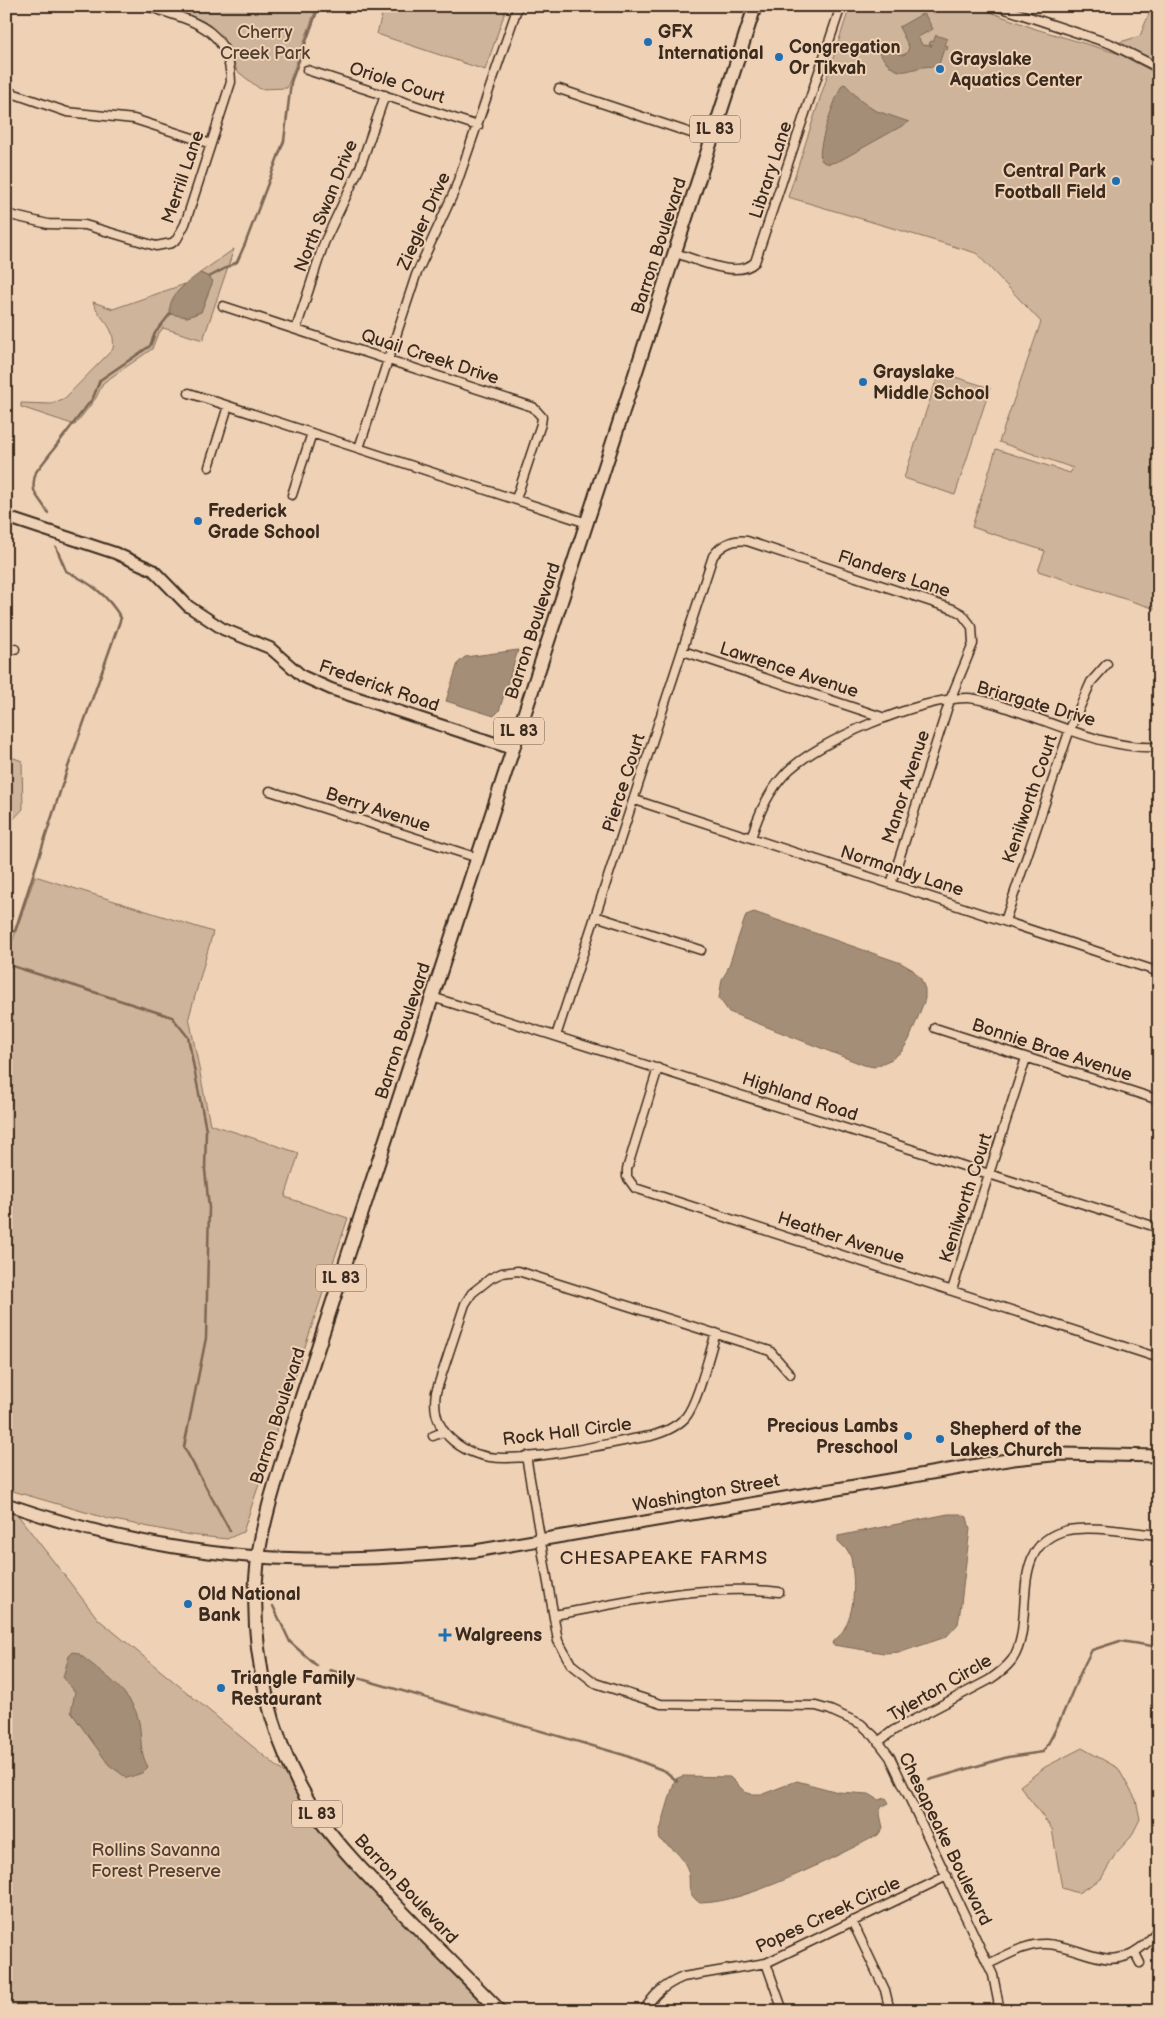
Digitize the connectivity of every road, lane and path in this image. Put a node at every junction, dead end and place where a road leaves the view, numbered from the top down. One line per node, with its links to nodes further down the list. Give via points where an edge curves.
1 (147, 6): 13 (street, Merrill Lane, via 205,27 220,42 230,60 231,82)
2 (518, 6): 11 (street, Ziegler Drive)
3 (755, 6): 12 (main road, Barron Boulevard / IL 83)
4 (842, 6): 15 (street, Library Lane, via 755,262 746,269 734,270)
5 (996, 6): 6 (street, via 1111,44)
6 (1159, 68)
7 (307, 70): 10 (street, Oriole Court)
8 (559, 88): 12 (street)
9 (6, 91): 13 (street, via 67,112 148,122)
10 (385, 94): 11 (street, Oriole Court); 17 (street, North Swan Drive, via 360,167 324,243)
11 (478, 126): 18 (street, Ziegler Drive, via 454,192 416,274)
12 (712, 140): 15 (main road, Barron Boulevard / IL 83)
13 (211, 144): 14 (street, Merrill Lane, via 181,232 172,243 156,246 85,225 48,224)
14 (6, 214)
15 (675, 253): 27 (main road, Barron Boulevard / IL 83)
16 (222, 306): 17 (street, Quail Creek Drive)
17 (296, 329): 18 (street, Quail Creek Drive)
18 (387, 359): 22 (street, Ziegler Drive); 25 (street, Quail Creek Drive, via 534,407 539,412 541,424)
19 (189, 393): 20 (street)
20 (228, 406): 21 (street); 23 (street)
21 (312, 433): 22 (street); 24 (street)
22 (359, 448): 25 (street)
23 (209, 467)
24 (292, 495)
25 (516, 499): 27 (street)
26 (6, 517): 35 (street, Frederick Road, via 115,553 153,570 188,606 223,629 270,648 302,676 331,690)
27 (587, 523): 35 (main road, Barron Boulevard / IL 83)
28 (726, 543): 29 (street, Pierce Court, via 713,556); 31 (street, Flanders Lane, via 747,541 962,614 972,627 972,644)
29 (683, 651): 32 (street, Lawrence Avenue); 37 (street, Pierce Court)
30 (1106, 664): 33 (street, Kenilworth Court, via 1091,682)
31 (950, 700): 32 (street, Briargate Drive); 33 (street, Briargate Drive, via 968,698 990,702); 40 (street, Manor Avenue)
32 (885, 718): 38 (street, Briargate Drive, via 818,748 784,775 768,797)
33 (1070, 729): 34 (street, Briargate Drive, via 1137,748); 42 (street, Kenilworth Court)
34 (1159, 747)
35 (514, 749): 39 (main road, Barron Boulevard / IL 83)
36 (270, 791): 39 (street, Berry Avenue)
37 (635, 800): 38 (street, Normandy Lane); 41 (street, Pierce Court)
38 (751, 838): 40 (street, Normandy Lane)
39 (478, 858): 45 (main road, Barron Boulevard / IL 83)
40 (891, 884): 42 (street, Normandy Lane)
41 (595, 916): 43 (street); 47 (street, Pierce Court)
42 (1004, 921): 44 (street, Normandy Lane)
43 (701, 950)
44 (1159, 972)
45 (432, 997): 47 (street, Highland Road); 64 (main road, Barron Boulevard / IL 83, via 295,1418 268,1508)
46 (935, 1028): 48 (street, Bonnie Brae Avenue)
47 (556, 1036): 49 (street, Highland Road)
48 (1026, 1058): 50 (street, Bonnie Brae Avenue); 51 (street, Kenilworth Court)
49 (658, 1068): 51 (street, Highland Road); 53 (street, Heather Avenue, via 627,1169 627,1177 635,1188)
50 (1159, 1100)
51 (990, 1173): 52 (street, Highland Road); 53 (street, Kenilworth Court)
52 (1159, 1228)
53 (952, 1290): 55 (street, Heather Avenue)
54 (716, 1333): 56 (street, via 770,1351); 57 (street, via 536,1275 518,1271 490,1275 465,1304 436,1392 435,1411); 59 (street, Rock Hall Circle, via 693,1405 676,1426 651,1436)
55 (1159, 1358)
56 (790, 1374)
57 (443, 1432): 58 (street); 59 (street, Rock Hall Circle, via 458,1446 471,1452 504,1458)
58 (433, 1436)
59 (526, 1456): 63 (street, Chesapeake Boulevard)
60 (1159, 1456): 63 (main road, Washington Street, via 1062,1454 1013,1459)
61 (8, 1504): 64 (main road, Washington Street, via 142,1541)
62 (1159, 1535): 67 (street, Tylerton Circle, via 1067,1530 1042,1544 1034,1554 1026,1575 1022,1635 1003,1671 894,1730)
63 (541, 1538): 64 (main road, Washington Street, via 476,1550 390,1558); 66 (street, Chesapeake Boulevard)
64 (258, 1557): 75 (main road, Barron Boulevard / IL 83, via 257,1624 263,1674 287,1758 308,1800 348,1855)
65 (779, 1592): 66 (street, via 754,1589 696,1591)
66 (554, 1615): 67 (street, Chesapeake Boulevard, via 558,1641 564,1652 580,1673 595,1683 661,1704 816,1706 861,1724)
67 (878, 1742): 68 (street, Chesapeake Boulevard, via 890,1757)
68 (946, 1876): 69 (street, Popes Creek Circle); 74 (street, Chesapeake Boulevard)
69 (852, 1921): 72 (street, Popes Creek Circle); 78 (street, via 885,1990)
70 (1159, 1926): 71 (street, via 1148,1943)
71 (1135, 1953): 73 (street); 74 (street, via 1111,1960 1048,1944 1035,1944)
72 (766, 1963): 76 (street, Popes Creek Circle, via 678,1980 658,1991); 77 (street)
73 (1140, 1963)
74 (988, 1964): 79 (street, Chesapeake Boulevard)
75 (500, 2011)
76 (644, 2011)
77 (783, 2011)
78 (890, 2011)
79 (1000, 2011)

